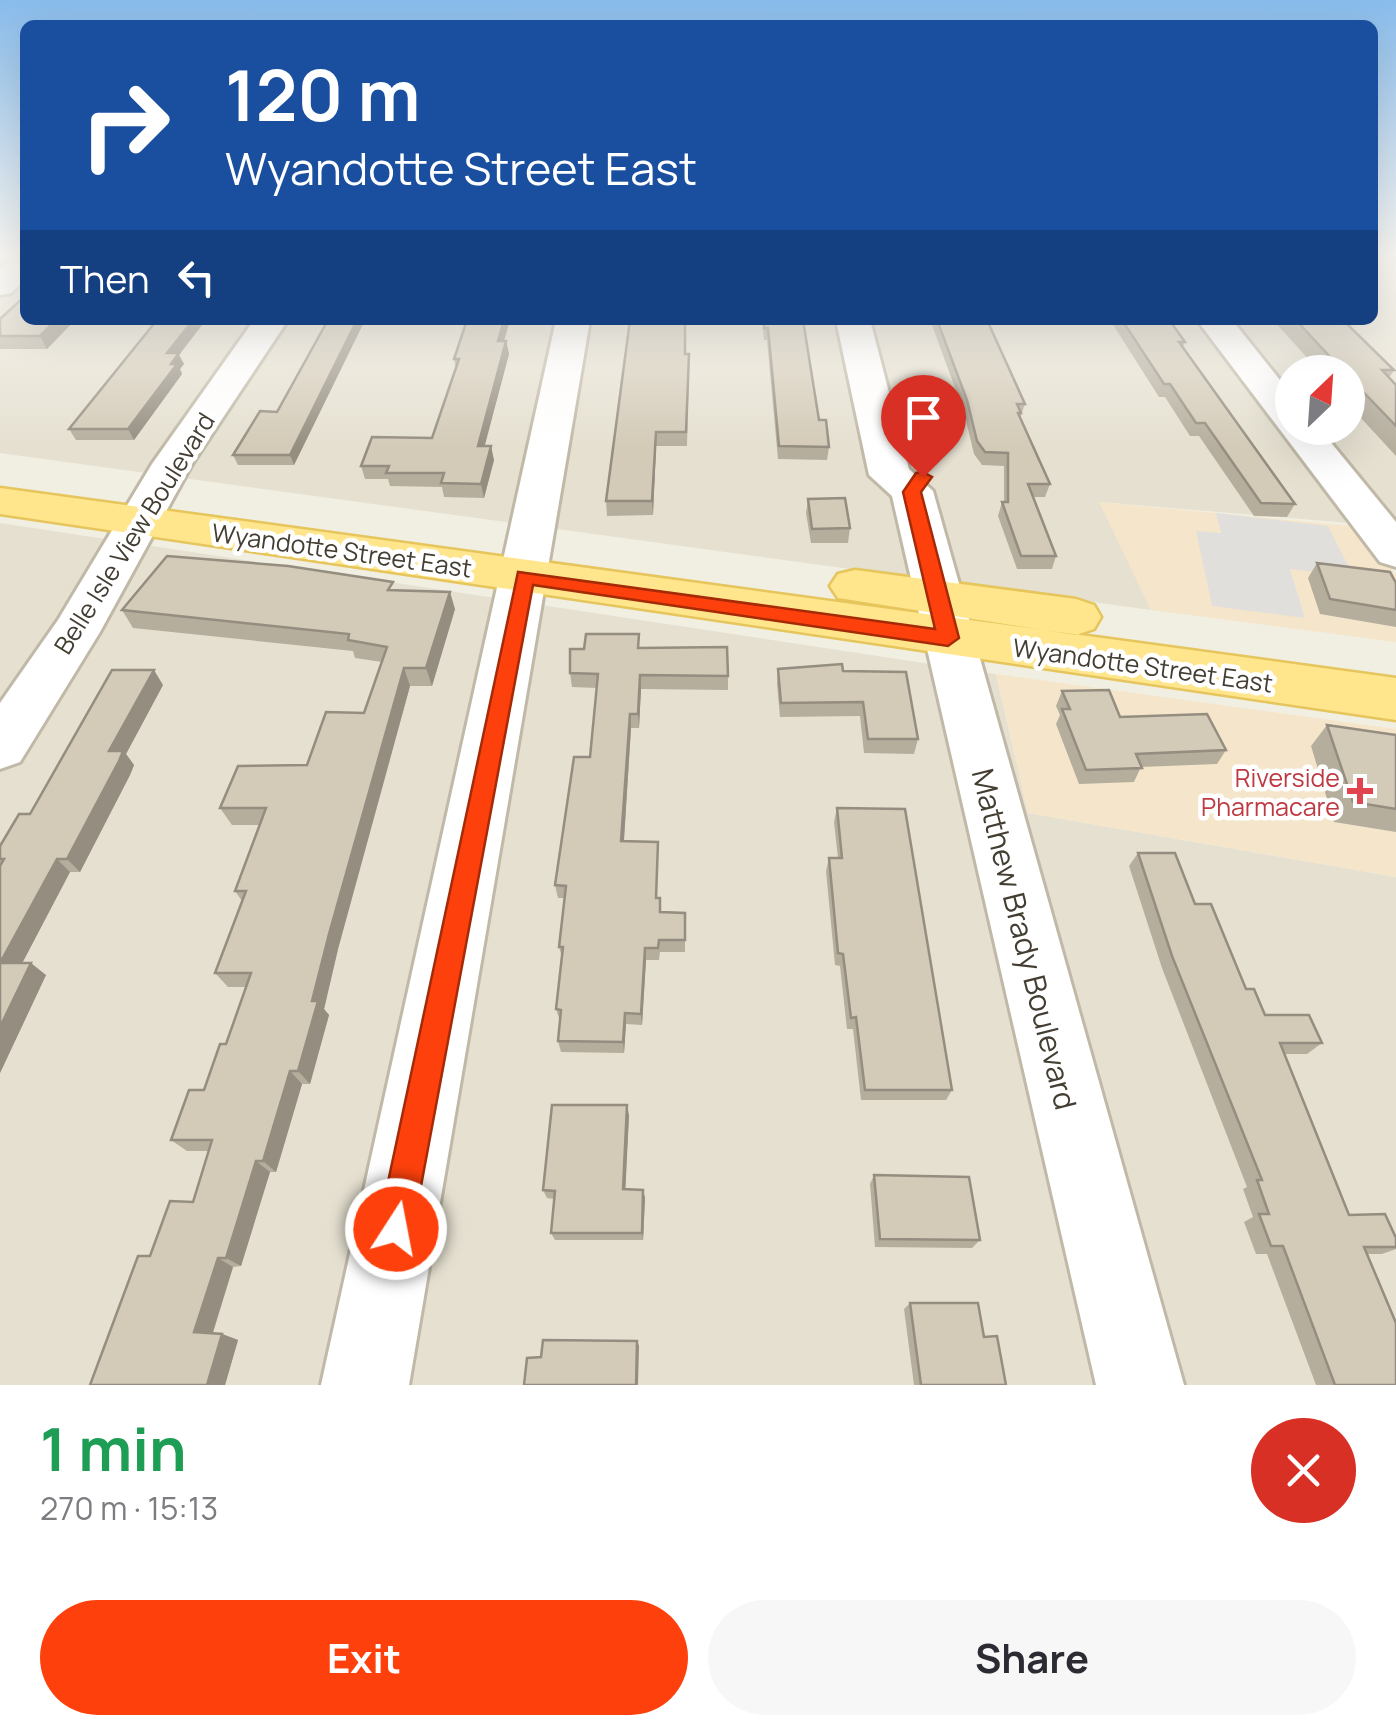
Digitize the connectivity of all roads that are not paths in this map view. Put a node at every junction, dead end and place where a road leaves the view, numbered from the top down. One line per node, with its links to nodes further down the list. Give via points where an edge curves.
1 (269, 325): 11 (street, Belle Isle View Boulevard)
2 (572, 325): 13 (street)
3 (853, 325): 9 (street, Matthew Brady Boulevard, via 890,475)
4 (881, 325): 9 (street, Matthew Brady Boulevard, via 923,477)
5 (1218, 325): 6 (street)
6 (1275, 398)
7 (1313, 445): 12 (street)
8 (0, 466): 11 (main road, Wyandotte Street East)
9 (912, 492): 14 (street, Matthew Brady Boulevard)
10 (0, 501): 11 (main road, Wyandotte Street East)
11 (150, 504): 13 (main road, Wyandotte Street East); 17 (street, Belle Isle View Boulevard)
12 (1391, 540)
13 (528, 559): 14 (main road, Wyandotte Street East); 18 (street)
14 (943, 618): 15 (main road, Wyandotte Street East); 16 (main road, Wyandotte Street East); 19 (street, Matthew Brady Boulevard)
15 (1396, 662)
16 (1396, 700)
17 (0, 747)
18 (365, 1385)
19 (1140, 1385)

